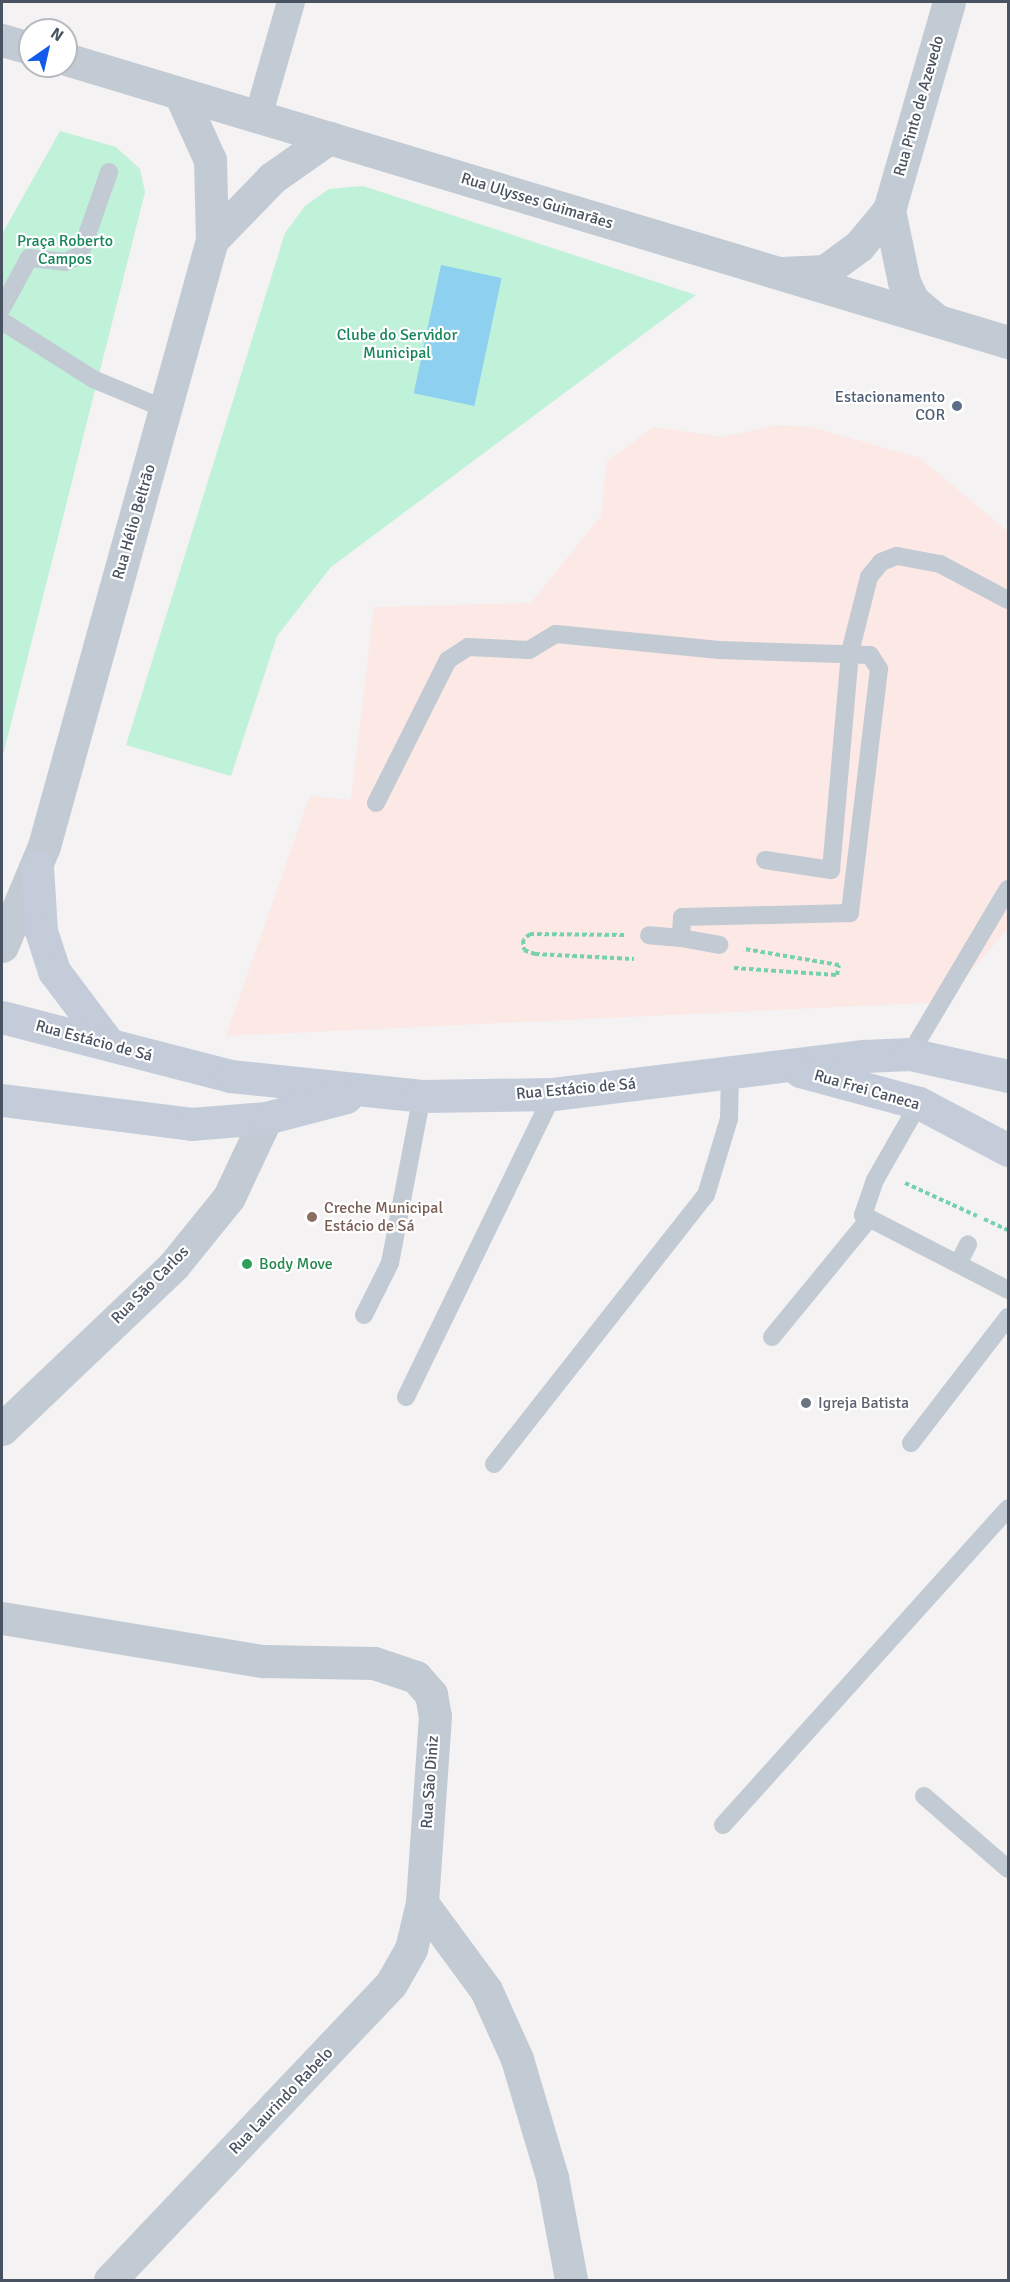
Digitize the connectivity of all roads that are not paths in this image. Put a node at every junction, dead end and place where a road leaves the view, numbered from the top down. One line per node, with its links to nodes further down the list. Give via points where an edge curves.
1 (291, 2): 7 (street)
2 (949, 2): 10 (street, Rua Pinto de Azevedo)
3 (2, 40): 4 (street)
4 (18, 45)
5 (78, 63): 6 (street, Rua Ulysses Guimarães)
6 (180, 94): 7 (street, Rua Ulysses Guimarães); 11 (street, Rua Hélio Beltrão, via 210,160)
7 (258, 117): 8 (street, Rua Ulysses Guimarães)
8 (328, 138): 11 (street, via 273,178); 12 (street, Rua Ulysses Guimarães)
9 (109, 172): 13 (lane, via 80,255 65,262 29,258)
10 (889, 210): 12 (street, Rua Pinto de Azevedo, via 859,246 825,271); 14 (street, Rua Pinto de Azevedo, via 900,274 913,301)
11 (212, 240): 17 (street, Rua Hélio Beltrão)
12 (778, 273): 14 (street, Rua Ulysses Guimarães)
13 (2, 308)
14 (936, 320): 16 (street, Rua Ulysses Guimarães)
15 (2, 321): 17 (lane, via 93,379)
16 (1008, 342)
17 (165, 409): 22 (street, Rua Hélio Beltrão)
18 (1008, 600): 19 (lane, via 940,564 897,556 881,562 869,576)
19 (850, 652): 20 (lane, via 719,650 556,634 529,650 468,647 448,660); 21 (lane, via 831,870); 25 (lane, via 870,655 879,669 850,913 682,917)
20 (376, 803)
21 (765, 860)
22 (37, 866): 27 (street, Rua Hélio Beltrão); 29 (main road, via 41,931 54,971)
23 (1008, 889): 30 (lane)
24 (649, 935): 25 (lane)
25 (681, 938): 26 (lane)
26 (719, 945)
27 (2, 946)
28 (2, 1017): 29 (main road, Rua Estácio de Sá)
29 (108, 1042): 34 (main road, Rua Estácio de Sá, via 230,1076)
30 (910, 1054): 31 (main road, Rua Estácio de Sá); 33 (main road, Rua Estácio de Sá)
31 (787, 1067): 32 (main road, Rua Estácio de Sá); 38 (main road, Rua Frei Caneca)
32 (730, 1073): 35 (main road, Rua Estácio de Sá); 51 (lane, via 729,1119 706,1195)
33 (1008, 1076)
34 (363, 1092): 36 (main road, Rua Estácio de Sá); 39 (main road, Rua Estácio de Sá)
35 (553, 1094): 36 (main road, Rua Estácio de Sá); 48 (lane)
36 (422, 1096): 45 (lane, via 390,1263)
37 (2, 1100): 39 (main road, Rua Estácio de Sá, via 191,1124)
38 (919, 1103): 40 (main road, Rua Frei Caneca); 41 (lane, via 861,1210)
39 (266, 1118): 49 (street, Rua São Carlos, via 229,1197 174,1265)
40 (1008, 1150)
41 (868, 1220): 43 (lane); 47 (lane)
42 (968, 1244): 43 (lane)
43 (958, 1264): 44 (lane)
44 (1008, 1290)
45 (364, 1315)
46 (1008, 1317): 50 (lane)
47 (771, 1337)
48 (406, 1397)
49 (2, 1429)
50 (911, 1443)
51 (494, 1464)
52 (1008, 1508): 55 (lane)
53 (2, 1618): 57 (street, Rua São Diniz, via 263,1661 374,1663 416,1677 430,1694 435,1716)
54 (924, 1796): 56 (lane)
55 (723, 1825)
56 (1008, 1869)
57 (422, 1903): 58 (street, Rua Laurindo Rabelo, via 411,1949 391,1984); 59 (street, via 486,1990 517,2059 552,2177)
58 (111, 2280)
59 (572, 2280)

